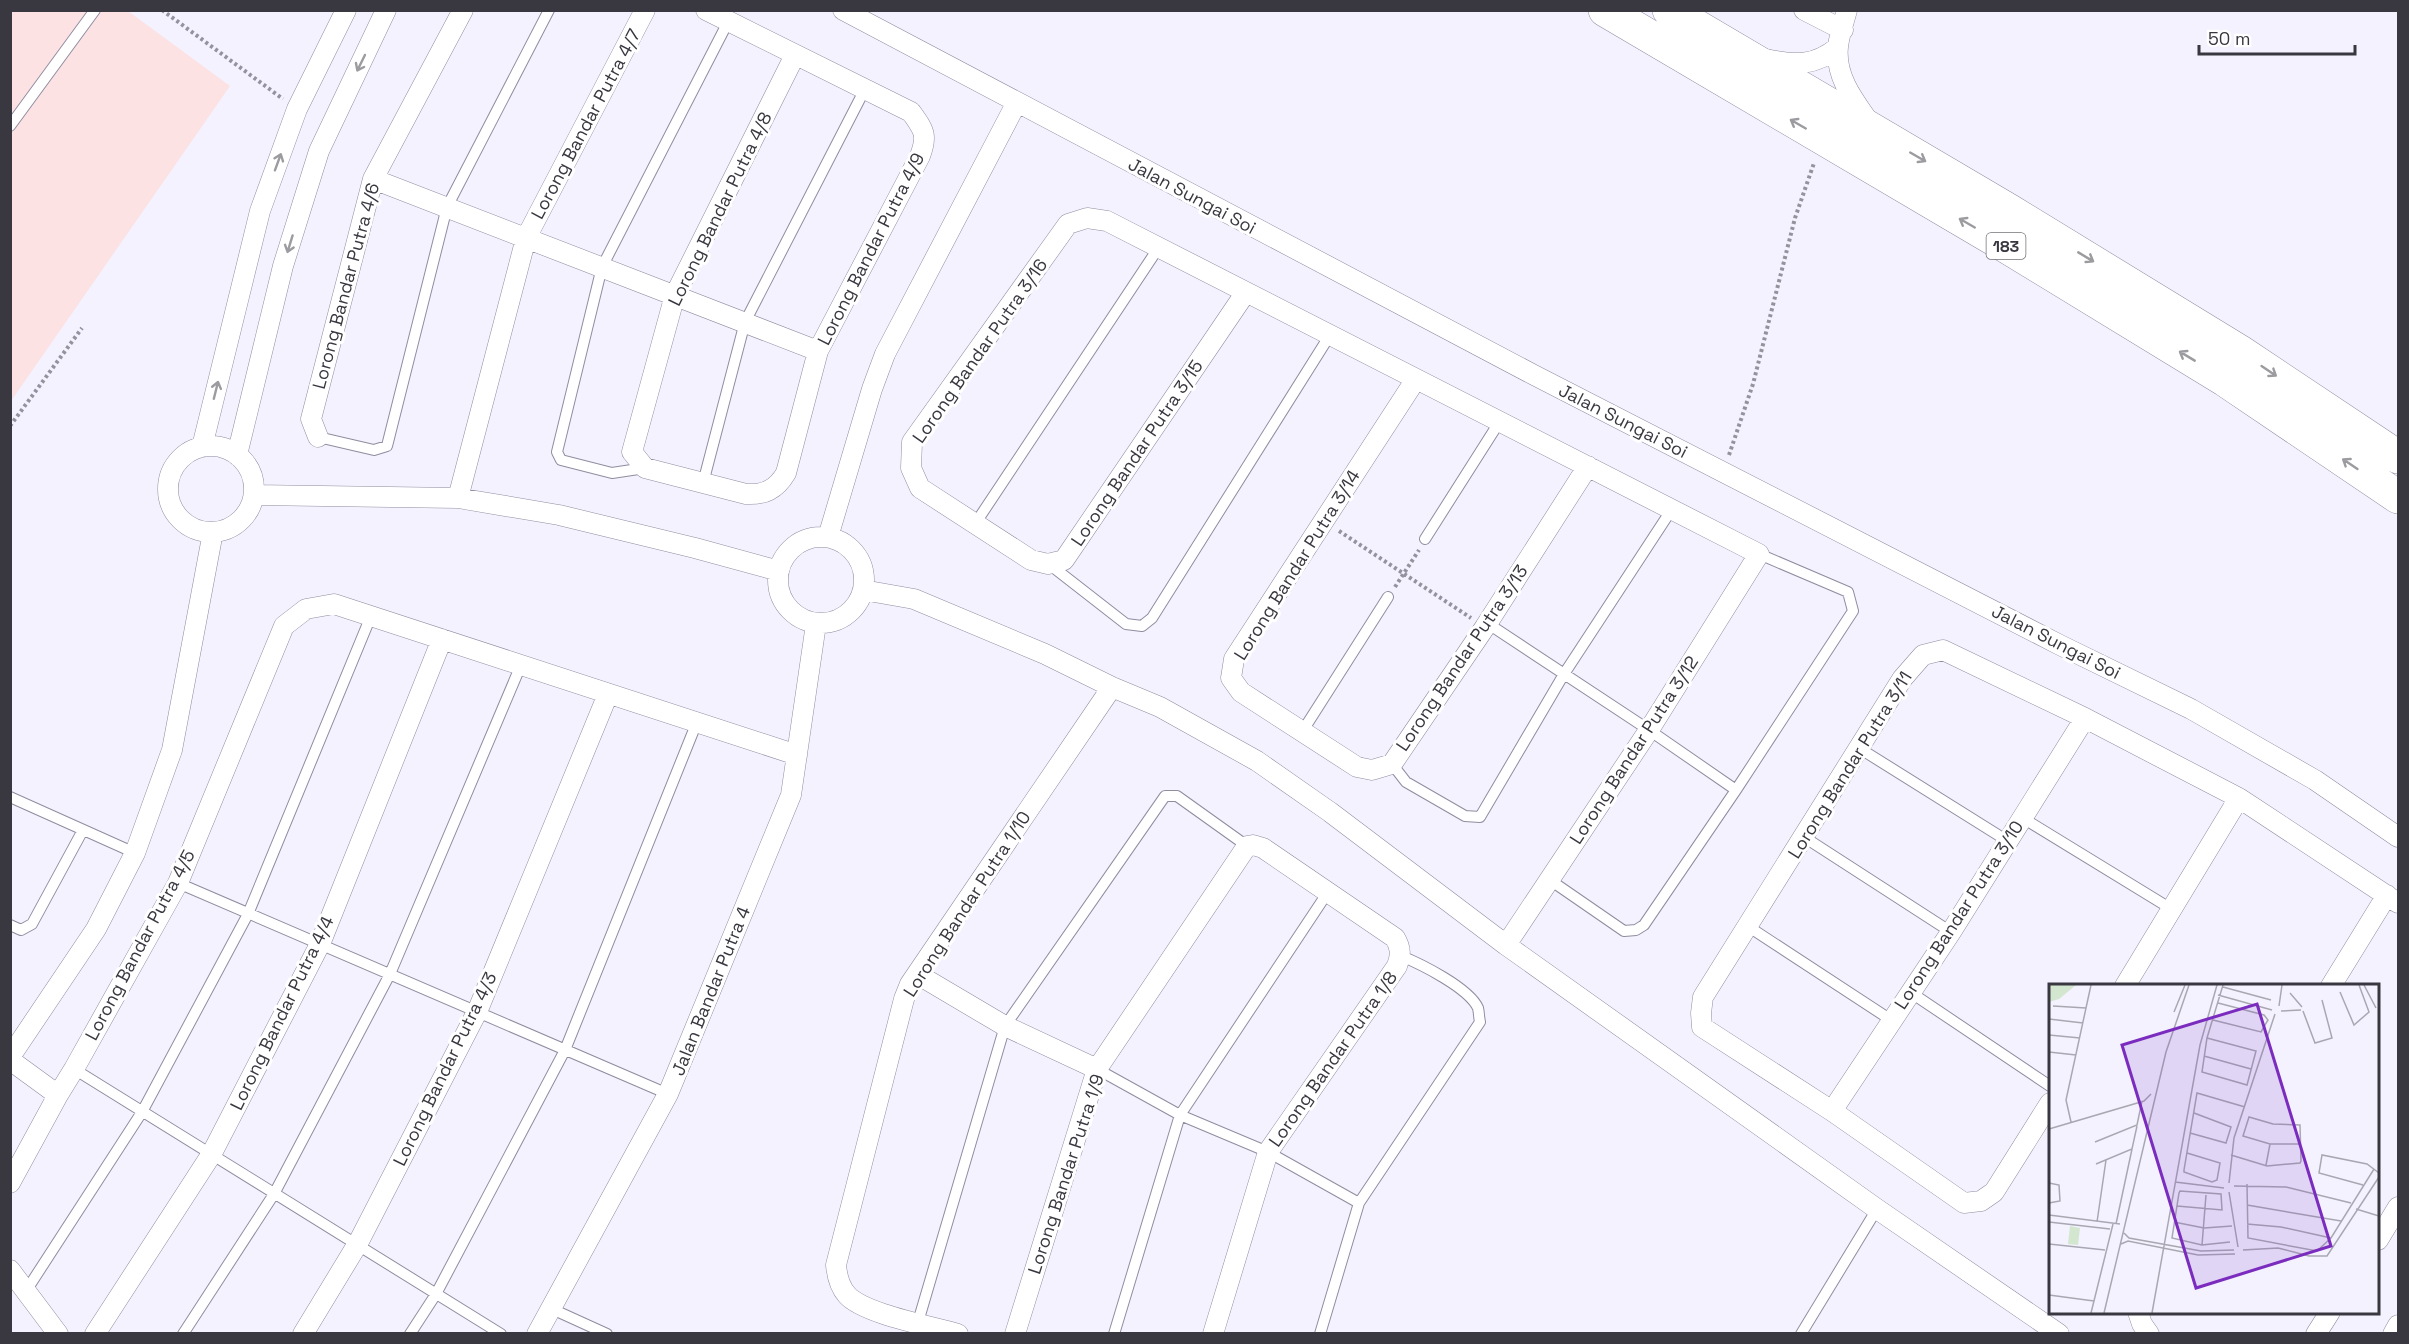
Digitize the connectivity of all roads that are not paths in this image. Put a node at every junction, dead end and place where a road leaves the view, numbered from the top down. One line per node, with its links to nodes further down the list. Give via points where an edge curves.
1 (95, 10): 19 (lane)
2 (346, 10): 34 (street, one-way to 2, via 260,212 297,110)
3 (386, 10): 35 (street, one-way to 35, via 319,151 283,266)
4 (462, 10): 21 (street, Lorong Bandar Putra 4/6)
5 (549, 10): 22 (lane)
6 (645, 10): 23 (street, Lorong Bandar Putra 4/7)
7 (706, 10): 13 (street)
8 (843, 10): 18 (street, Jalan Sungai Soi)
9 (1605, 10): 41 (highway, 183, one-way to 9, via 2225,380)
10 (1669, 10): 15 (highway, 183)
11 (1804, 10): 14 (street)
12 (1847, 10): 14 (street)
13 (728, 22): 16 (street); 25 (lane)
14 (1840, 38): 15 (street, via 1826,57 1814,62 1781,62); 20 (street, via 1839,62 1846,90)
15 (1742, 54): 20 (highway, 183)
16 (795, 55): 17 (street); 27 (street, Lorong Bandar Putra 4/8)
17 (865, 89): 28 (lane); 30 (street, Lorong Bandar Putra 4/9, via 911,112 924,130 925,143)
18 (1017, 102): 46 (street, via 885,354); 74 (street, Jalan Sungai Soi, via 1723,473 2191,709 2315,780)
19 (10, 126)
20 (1877, 134): 36 (highway, 183, one-way to 36, via 2239,351)
21 (373, 179): 22 (street); 33 (street, Lorong Bandar Putra 4/6, via 311,419)
22 (447, 207): 23 (street); 33 (lane, via 387,446 374,450)
23 (526, 238): 25 (street); 42 (street)
24 (1159, 247): 26 (street); 44 (lane); 44 (street, Lorong Bandar Putra 3/16, via 1107,220 1087,218 1068,224 912,442 911,468 920,488)
25 (602, 267): 27 (street); 38 (lane, via 557,452 561,460 612,473)
26 (1246, 292): 29 (street); 49 (street, Lorong Bandar Putra 3/15, via 1064,560)
27 (675, 295): 28 (street); 38 (street, Lorong Bandar Putra 4/8, via 632,452)
28 (745, 322): 30 (street); 39 (lane)
29 (1330, 335): 31 (street); 49 (lane, via 1152,618 1142,626 1126,624)
30 (818, 351): 39 (street, Lorong Bandar Putra 4/9, via 786,473 779,484 759,494 746,494)
31 (1416, 379): 32 (street); 64 (street, Lorong Bandar Putra 3/14, via 1234,659 1231,678 1241,692)
32 (1500, 422): 37 (street); 47 (lane)
33 (318, 437)
34 (202, 447): 35 (street, via 215,446); 45 (street, via 178,461 168,488 176,514 186,524 199,531)
35 (237, 455): 40 (street, via 253,480)
36 (2398, 458)
37 (1587, 466): 43 (street); 55 (street, Lorong Bandar Putra 3/13)
38 (645, 468): 39 (street)
39 (703, 483)
40 (254, 495): 42 (street); 45 (street, via 240,521)
41 (2398, 496)
42 (458, 498): 50 (street, via 559,515)
43 (1672, 509): 48 (street); 58 (lane)
44 (975, 524): 49 (street, via 1031,560)
45 (213, 532): 77 (street, via 172,750)
46 (828, 537): 50 (street, via 804,540 786,556); 51 (street, via 842,541 861,562)
47 (1425, 539)
48 (1759, 554): 63 (street, Lorong Bandar Putra 3/12); 68 (lane, via 1848,591 1852,611)
49 (1048, 564)
50 (779, 571): 54 (street, via 781,595 787,607)
51 (863, 590): 54 (street, via 849,613 830,623); 59 (street, via 914,599)
52 (1388, 597): 64 (lane)
53 (371, 616): 56 (street); 79 (street, Lorong Bandar Putra 4/5, via 334,604 306,609 284,626); 83 (lane)
54 (816, 624): 66 (street, Jalan Bandar Putra 4)
55 (1486, 625): 58 (lane); 67 (street, Lorong Bandar Putra 3/13)
56 (442, 639): 57 (street); 87 (street, Lorong Bandar Putra 4/4)
57 (521, 665): 60 (street); 90 (lane)
58 (1564, 674): 63 (lane); 67 (lane, via 1480,817 1465,816 1406,782)
59 (1112, 687): 88 (street, via 1160,707 1257,760); 91 (street, Lorong Bandar Putra 1/10)
60 (608, 694): 62 (street); 95 (street, Lorong Bandar Putra 4/3)
61 (2085, 718): 65 (street, Lorong Bandar Putra 3/11, via 1943,650 1923,655 1902,679); 70 (street, Lorong Bandar Putra 3/11); 71 (street, Lorong Bandar Putra 3/10)
62 (697, 722): 66 (street); 98 (lane)
63 (1649, 730): 68 (lane); 78 (street, Lorong Bandar Putra 3/12)
64 (1302, 732): 67 (street, Lorong Bandar Putra 3/13, via 1357,767 1372,770)
65 (1859, 748): 73 (street, Lorong Bandar Putra 3/11); 75 (lane)
66 (797, 755): 103 (street, Jalan Bandar Putra 4, via 791,795)
67 (1392, 764)
68 (1736, 790): 78 (lane, via 1644,925 1636,930 1624,931)
69 (10, 797): 72 (lane)
70 (2239, 798): 81 (street, Lorong Bandar Putra 3/11); 82 (street)
71 (2021, 817): 75 (street, Lorong Bandar Putra 3/10); 82 (lane)
72 (83, 830): 77 (lane); 84 (lane, via 33,924 21,930)
73 (1804, 837): 85 (street, Lorong Bandar Putra 3/11); 86 (lane)
74 (2398, 837)
75 (2006, 840): 86 (street, Lorong Bandar Putra 3/10)
76 (1250, 845): 80 (street, via 1263,848); 97 (lane, via 1177,796 1165,796); 100 (street, Lorong Bandar Putra 1/9)
77 (135, 853): 99 (street, via 96,929)
78 (1550, 880): 88 (street, Lorong Bandar Putra 3/12)
79 (178, 883): 83 (lane); 101 (street, Lorong Bandar Putra 4/5)
80 (1328, 892): 89 (street, via 1395,938); 108 (lane)
81 (2392, 899): 93 (street)
82 (2173, 910): 92 (street)
83 (248, 914): 87 (lane); 107 (lane)
84 (10, 925)
85 (1749, 927): 96 (lane); 106 (street, Lorong Bandar Putra 3/11, via 1704,998 1702,1027)
86 (1951, 932): 94 (street, Lorong Bandar Putra 3/10)
87 (320, 944): 90 (lane); 110 (street, Lorong Bandar Putra 4/4)
88 (1506, 945): 115 (street)
89 (1401, 956): 109 (street, Lorong Bandar Putra 1/8); 113 (lane, via 1426,966 1468,996 1478,1008 1480,1022)
90 (390, 974): 95 (lane); 112 (lane)
91 (917, 974): 97 (street); 124 (street, Lorong Bandar Putra 1/10, via 904,999 836,1265 842,1288 863,1307)
92 (2126, 984)
93 (2332, 984)
94 (1910, 992): 96 (street, Lorong Bandar Putra 3/10); 102 (lane)
95 (477, 1012): 98 (lane); 117 (street, Lorong Bandar Putra 4/3)
96 (1892, 1020): 106 (street, Lorong Bandar Putra 3/10)
97 (1005, 1026): 100 (street); 124 (lane)
98 (565, 1050): 103 (lane); 120 (lane)
99 (10, 1058): 104 (street)
100 (1097, 1069): 108 (lane); 136 (street, Lorong Bandar Putra 1/9)
101 (74, 1070): 104 (street, Lorong Bandar Putra 4/5); 107 (lane)
102 (2049, 1085)
103 (668, 1094): 121 (street, Jalan Bandar Putra 4)
104 (58, 1095): 111 (street, Lorong Bandar Putra 4/5)
105 (2049, 1105): 106 (street, via 1994,1192 1981,1201 1964,1203)
106 (1832, 1111)
107 (142, 1112): 110 (lane); 119 (lane)
108 (1180, 1115): 109 (lane); 137 (lane)
109 (1268, 1152): 113 (lane); 138 (street, Lorong Bandar Putra 1/8)
110 (211, 1155): 112 (lane); 128 (street, Lorong Bandar Putra 4/4)
111 (10, 1183)
112 (274, 1194): 117 (lane); 129 (lane)
113 (1359, 1203): 139 (lane)
114 (2398, 1207): 116 (street)
115 (1877, 1209): 126 (street); 140 (lane)
116 (2379, 1238)
117 (357, 1245): 120 (lane); 130 (street, Lorong Bandar Putra 4/3)
118 (10, 1270): 119 (street)
119 (26, 1291): 127 (street)
120 (436, 1293): 131 (lane); 132 (lane)
121 (552, 1309): 133 (street, Jalan Bandar Putra 4); 134 (lane)
122 (2139, 1314): 141 (street)
123 (2329, 1314): 142 (street)
124 (918, 1322): 135 (street)
125 (2398, 1325): 143 (street)
126 (2050, 1331)
127 (58, 1334)
128 (95, 1334)
129 (183, 1334)
130 (303, 1334)
131 (410, 1334)
132 (501, 1334)
133 (537, 1334)
134 (607, 1334)
135 (958, 1334)
136 (1015, 1334)
137 (1114, 1334)
138 (1213, 1334)
139 (1320, 1334)
140 (1801, 1334)
141 (2149, 1334)
142 (2316, 1334)
143 (2393, 1334)

